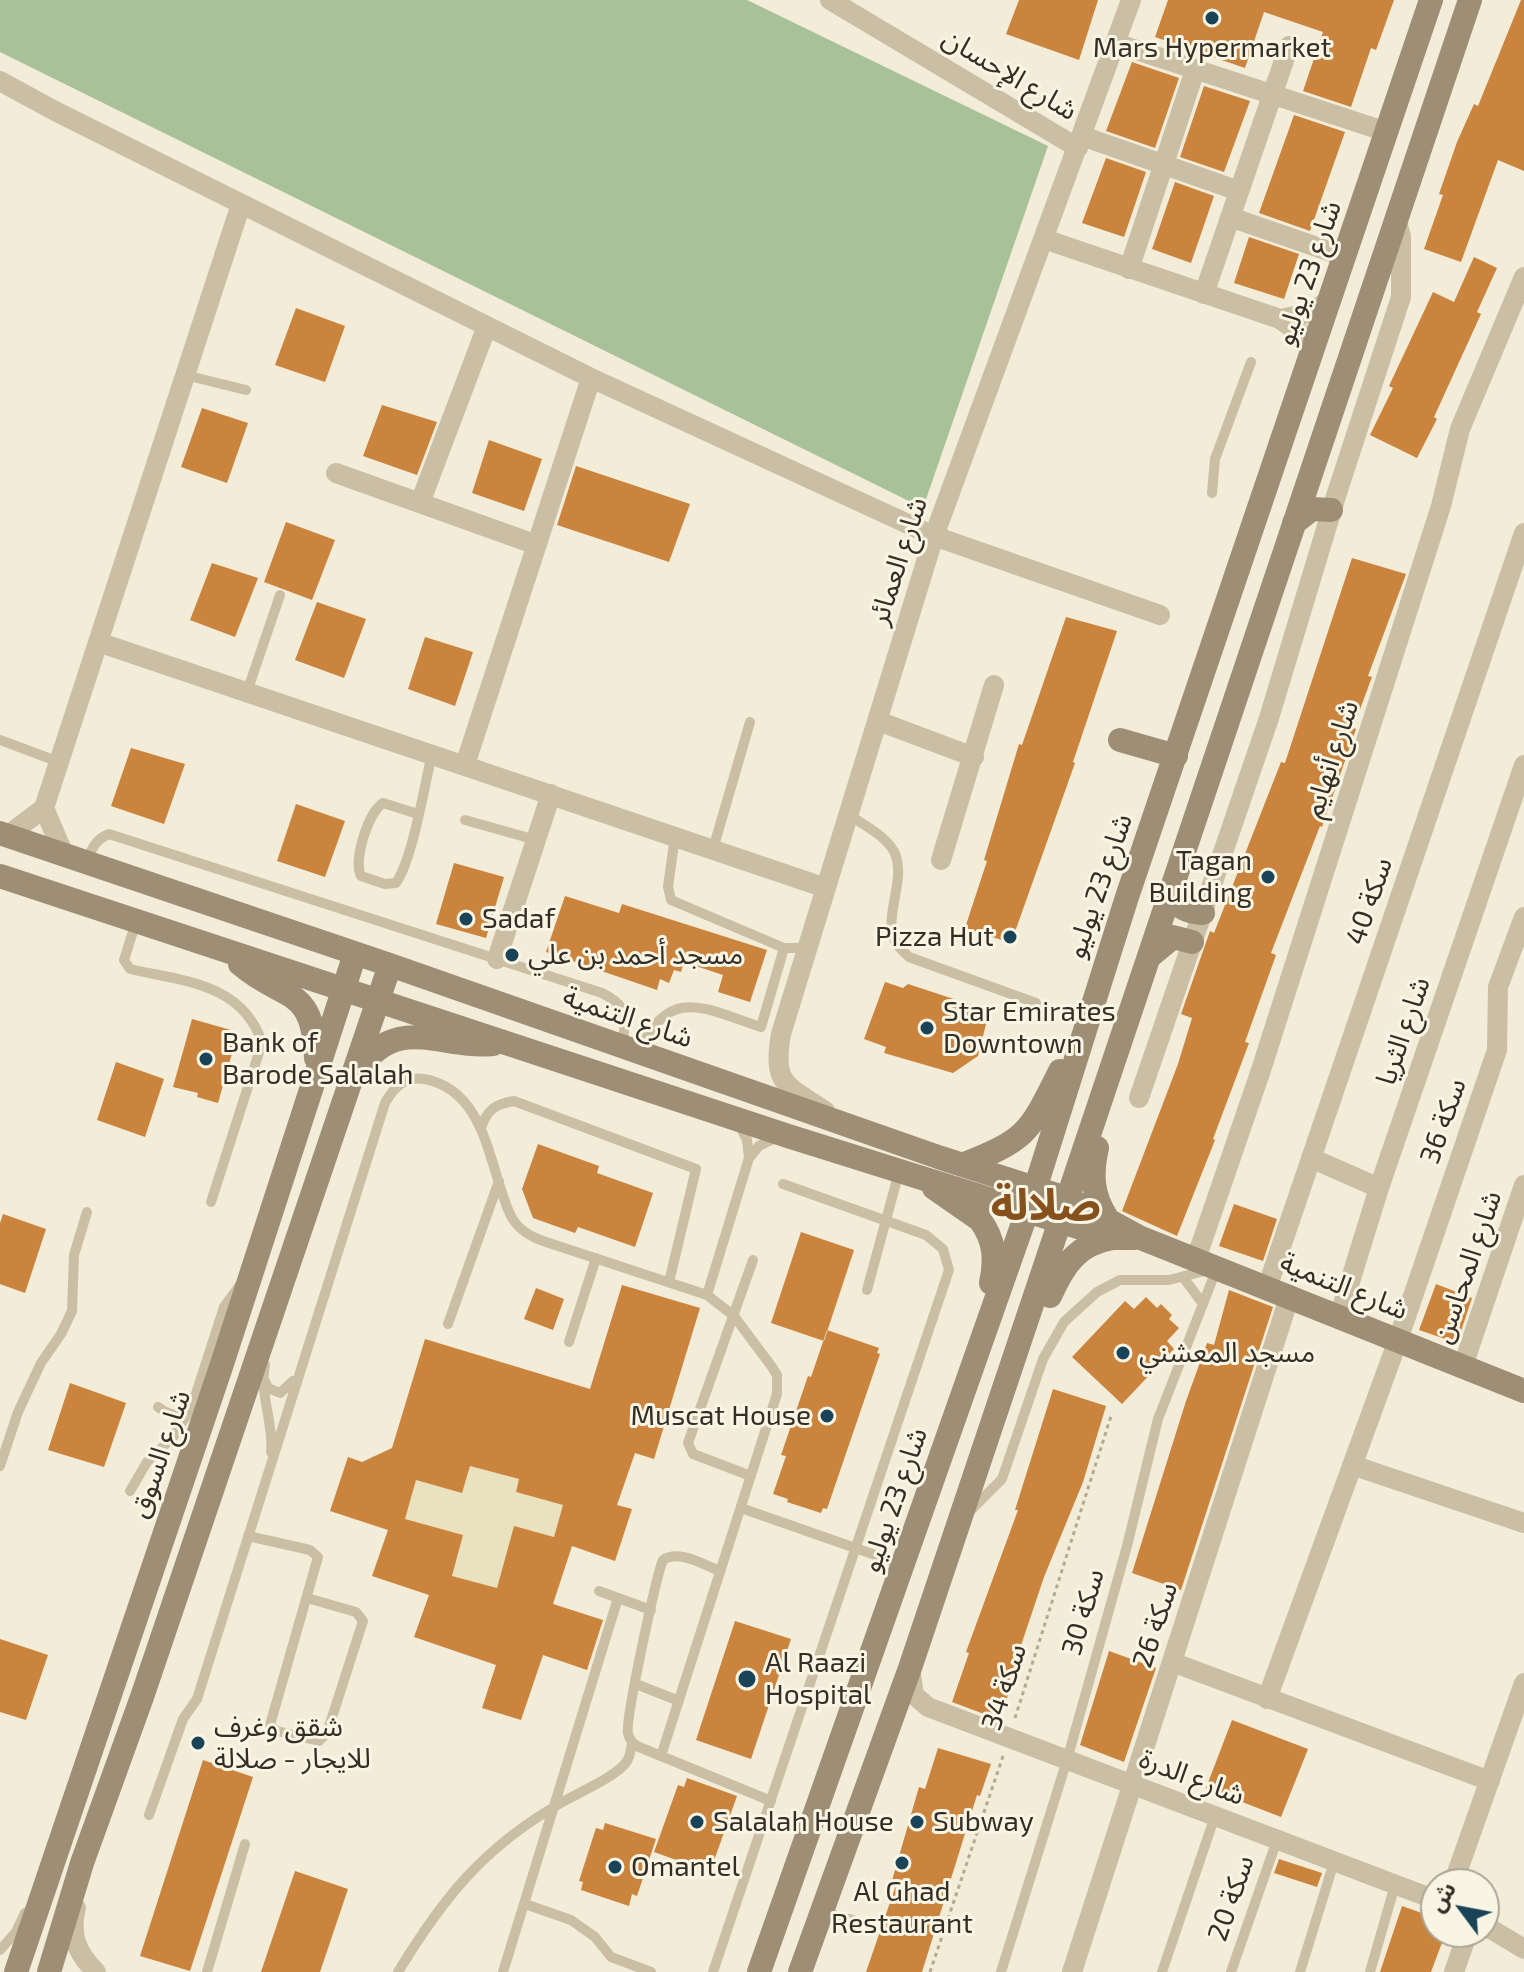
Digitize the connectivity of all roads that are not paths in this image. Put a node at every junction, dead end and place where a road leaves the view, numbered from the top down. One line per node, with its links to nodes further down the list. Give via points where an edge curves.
1 (1131, 0): 5 (street, شارع العمائر)
2 (1431, 0): 10 (street, شارع 23 يوليو)
3 (1470, 0): 16 (street)
4 (842, 3): 11 (street, شارع الإحسان)
5 (1115, 43): 7 (street); 11 (street, شارع العمائر)
6 (1289, 46): 9 (street)
7 (1195, 70): 9 (street); 12 (street)
8 (0, 81): 14 (street)
9 (1272, 96): 10 (street); 13 (street)
10 (1387, 132): 18 (street, شارع 23 يوليو)
11 (1080, 142): 12 (street, شارع الإحسان); 17 (street, شارع العمائر)
12 (1163, 164): 13 (street, شارع الإحسان); 19 (street)
13 (1239, 191): 15 (street)
14 (241, 204): 24 (street); 27 (street)
15 (1230, 217): 18 (street); 21 (street)
16 (1396, 220): 30 (street); 34 (street, via 1401,297)
17 (1044, 239): 19 (street); 37 (street, شارع العمائر)
18 (1346, 257): 22 (street, شارع 23 يوليو)
19 (1129, 269): 21 (street)
20 (1524, 277): 113 (street, شارع أنهايم, via 1460,429 1441,506)
21 (1204, 294): 23 (street)
22 (1331, 300): 23 (street, via 1305,314); 25 (street, شارع 23 يوليو)
23 (1280, 319): 25 (street, via 1301,334)
24 (487, 326): 28 (street); 33 (street)
25 (1312, 355): 49 (street, شارع 23 يوليو)
26 (1251, 362): 32 (lane, via 1215,459)
27 (185, 375): 29 (lane); 41 (street)
28 (591, 378): 37 (street); 38 (street)
29 (246, 390)
30 (1312, 470): 34 (street, via 1320,492); 35 (street)
31 (336, 473): 33 (street)
32 (1212, 493)
33 (420, 503): 38 (street)
34 (1334, 503): 35 (street, via 1312,509); 68 (street)
35 (1294, 523): 67 (street)
36 (1524, 533): 96 (street, سكة 40)
37 (934, 536): 40 (street); 44 (street, شارع العمائر)
38 (537, 545): 52 (street)
39 (280, 595): 43 (lane)
40 (1160, 615)
41 (98, 642): 43 (street); 51 (street)
42 (994, 685): 50 (street)
43 (247, 692): 48 (street)
44 (878, 721): 50 (street); 57 (street, شارع العمائر)
45 (750, 722): 62 (lane)
46 (0, 740): 51 (lane)
47 (1120, 740): 49 (street)
48 (432, 754): 52 (street); 56 (lane)
49 (1176, 756): 82 (street, شارع 23 يوليو)
50 (974, 757): 64 (street)
51 (59, 762): 55 (street)
52 (465, 765): 54 (street)
53 (1524, 765): 103 (street, شارع الثريا)
54 (551, 794): 60 (street); 61 (street)
55 (44, 808): 59 (street); 63 (street)
56 (418, 814): 56 (lane, via 404,872 396,883 361,876 358,856 374,809 383,803)
57 (849, 815): 66 (street, شارع العمائر); 81 (lane, via 896,855 898,885 891,922 895,941 909,957)
58 (465, 820): 61 (lane)
59 (4, 834): 63 (street, شارع التنمية)
60 (675, 836): 62 (street); 72 (lane, via 671,900)
61 (536, 840): 77 (street)
62 (713, 849): 66 (street)
63 (75, 859): 75 (street, شارع التنمية); 77 (lane, via 109,834)
64 (941, 860)
65 (0, 876): 70 (street, شارع التنمية)
66 (826, 888): 73 (street, شارع العمائر)
67 (1170, 894): 68 (street, via 1177,906); 76 (street)
68 (1203, 913): 71 (street)
69 (1524, 917): 124 (street, سكة 36, via 1498,987 1497,1050)
70 (137, 920): 74 (street, شارع التنمية); 105 (lane, via 124,960 130,969 198,982 247,1013 262,1043)
71 (1192, 942): 76 (street, via 1173,937); 90 (street)
72 (784, 948): 73 (lane); 83 (lane)
73 (808, 948): 84 (street, شارع العمائر)
74 (228, 950): 79 (street, شارع التنمية); 87 (street, via 244,968 287,992 306,1010 315,1034)
75 (355, 954): 78 (street, شارع التنمية); 79 (street, شارع السوق)
76 (1149, 957): 88 (street)
77 (497, 959): 86 (lane, via 614,999 626,1015)
78 (390, 965): 80 (street); 86 (street, شارع التنمية)
79 (343, 989): 80 (street, شارع التنمية); 87 (street, شارع السوق)
80 (378, 1000): 85 (street, شارع التنمية); 89 (street)
81 (1036, 1003)
82 (1087, 1019): 97 (street, via 1028,1130 1008,1146); 104 (street, شارع 23 يوليو)
83 (761, 1027): 84 (lane); 86 (lane, via 694,1006 666,1011)
84 (781, 1034): 92 (street, شارع العمائر, via 780,1076)
85 (507, 1041): 89 (street, via 473,1045 422,1036 396,1039 373,1052); 91 (street, شارع التنمية)
86 (630, 1050): 92 (street, شارع التنمية)
87 (317, 1068): 112 (street, شارع السوق)
88 (1111, 1071): 106 (street); 109 (street, via 1111,1102 1093,1176 1095,1199)
89 (349, 1085): 114 (street)
90 (1139, 1098)
91 (732, 1117): 94 (street, شارع التنمية); 95 (lane, via 744,1131)
92 (841, 1123): 97 (street, شارع التنمية)
93 (481, 1128): 100 (lane); 115 (lane, via 496,1105 514,1101 696,1169); 127 (lane, via 458,1095 427,1079 400,1083 392,1091)
94 (788, 1136): 95 (lane, via 766,1141); 98 (street, شارع التنمية)
95 (749, 1158): 118 (lane)
96 (1311, 1158): 103 (street); 117 (street, سكة 40)
97 (962, 1165): 104 (street, شارع التنمية)
98 (899, 1172): 99 (street, شارع التنمية); 108 (lane)
99 (923, 1179): 104 (street, شارع التنمية); 123 (street, via 980,1220 990,1237 995,1266)
100 (499, 1181): 110 (lane, via 510,1214 523,1231); 122 (lane)
101 (783, 1184): 108 (lane)
102 (1524, 1185): 128 (street, شارع المحاسن)
103 (1379, 1188): 121 (street, شارع الثريا)
104 (1031, 1200): 106 (street, شارع التنمية); 123 (street, شارع 23 يوليو)
105 (211, 1202)
106 (1065, 1210): 109 (street, شارع التنمية); 126 (street)
107 (87, 1212): 134 (lane, via 74,1255 72,1311 23,1399)
108 (886, 1220): 116 (lane); 142 (lane, via 936,1241 949,1270)
109 (1110, 1228): 113 (street, شارع التنمية); 126 (street, via 1063,1268 1033,1333)
110 (596, 1258): 115 (lane); 125 (lane)
111 (753, 1260): 120 (lane)
112 (253, 1267): 131 (lane, via 224,1307); 167 (street, شارع السوق)
113 (1199, 1268): 117 (street, شارع التنمية); 119 (lane, سكة 30); 119 (lane); 139 (lane, via 1169,1280 1120,1280 1097,1292 1064,1322 1043,1359 1002,1479)
114 (283, 1278): 129 (lane, via 281,1317); 170 (street)
115 (669, 1282): 118 (lane)
116 (867, 1290)
117 (1279, 1291): 121 (street, شارع التنمية); 149 (street, سكة 26)
118 (707, 1295): 120 (lane)
119 (1203, 1304): 159 (lane, سكة 30, via 1158,1419)
120 (734, 1316): 136 (lane, via 772,1367 778,1384); 136 (lane, via 688,1443 693,1454)
121 (1339, 1317): 124 (street, شارع التنمية)
122 (448, 1324)
123 (982, 1336): 143 (street, شارع 23 يوليو)
124 (1398, 1340): 128 (street, شارع التنمية); 133 (street, سكة 36)
125 (569, 1342)
126 (1020, 1345): 139 (street)
127 (302, 1365): 129 (lane, via 280,1393 268,1388); 135 (lane)
128 (1463, 1366): 130 (street, شارع التنمية)
129 (264, 1369): 135 (lane)
130 (1524, 1391)
131 (192, 1406): 132 (lane, via 175,1416); 137 (lane)
132 (158, 1407)
133 (1352, 1465): 140 (street); 153 (street, سكة 36)
134 (0, 1466)
135 (270, 1466): 141 (lane)
136 (751, 1476): 138 (lane)
137 (130, 1491)
138 (741, 1508): 142 (lane); 144 (lane)
139 (960, 1520): 150 (street)
140 (1524, 1523)
141 (248, 1536): 146 (lane, via 310,1550 318,1557); 164 (lane, via 197,1699 183,1719)
142 (857, 1549): 143 (lane); 162 (lane)
143 (903, 1565): 189 (street, شارع 23 يوليو)
144 (720, 1571): 148 (lane, via 670,1555 660,1568); 154 (lane)
145 (599, 1591): 147 (lane)
146 (307, 1598): 146 (lane, via 356,1612 363,1621 327,1733 319,1741 270,1725)
147 (618, 1598): 148 (lane); 163 (lane)
148 (651, 1610): 152 (lane)
149 (1172, 1662): 153 (street); 161 (street, سكة 26)
150 (910, 1668): 155 (street, via 914,1695); 156 (street)
151 (1524, 1683): 160 (street)
152 (636, 1684): 154 (lane); 157 (lane, via 627,1728)
153 (1267, 1699): 160 (street)
154 (679, 1701): 158 (lane)
155 (928, 1707): 156 (street, via 906,1710); 159 (street, شارع الدرة)
156 (889, 1728): 175 (street)
157 (632, 1743): 158 (lane); 163 (lane, via 627,1761 617,1770)
158 (661, 1756): 162 (lane)
159 (1067, 1760): 161 (street, شارع الدرة); 191 (lane, سكة 30)
160 (1490, 1781): 171 (street)
161 (1133, 1784): 165 (street, شارع الدرة); 192 (street, سكة 26)
162 (771, 1801): 181 (lane)
163 (556, 1805): 174 (lane); 186 (lane, via 513,1832 474,1867)
164 (149, 1815)
165 (1215, 1816): 166 (street, شارع الدرة); 193 (lane)
166 (1277, 1840): 169 (street, شارع الدرة); 194 (lane, سكة 20)
167 (61, 1841): 178 (lane, via 47,1857 23,1918); 182 (street, شارع السوق)
168 (245, 1844): 185 (lane)
169 (1334, 1862): 172 (street, شارع الدرة); 195 (lane)
170 (82, 1863): 183 (street); 184 (street, via 73,1936)
171 (1459, 1868)
172 (1395, 1885): 173 (street, شارع الدرة); 196 (lane)
173 (1420, 1894)
174 (525, 1904): 187 (lane); 188 (lane, via 571,1920 611,1957)
175 (822, 1912): 176 (lane); 190 (street)
176 (853, 1920)
177 (1500, 1935): 180 (street)
178 (3, 1945)
179 (1462, 1948): 197 (street)
180 (1524, 1949)
181 (716, 1971)
182 (16, 1972)
183 (49, 1972)
184 (96, 1972)
185 (207, 1972)
186 (398, 1972)
187 (503, 1972)
188 (651, 1972)
189 (759, 1972)
190 (800, 1972)
191 (1001, 1972)
192 (1072, 1972)
193 (1162, 1972)
194 (1231, 1972)
195 (1300, 1972)
196 (1370, 1972)
197 (1454, 1972)

